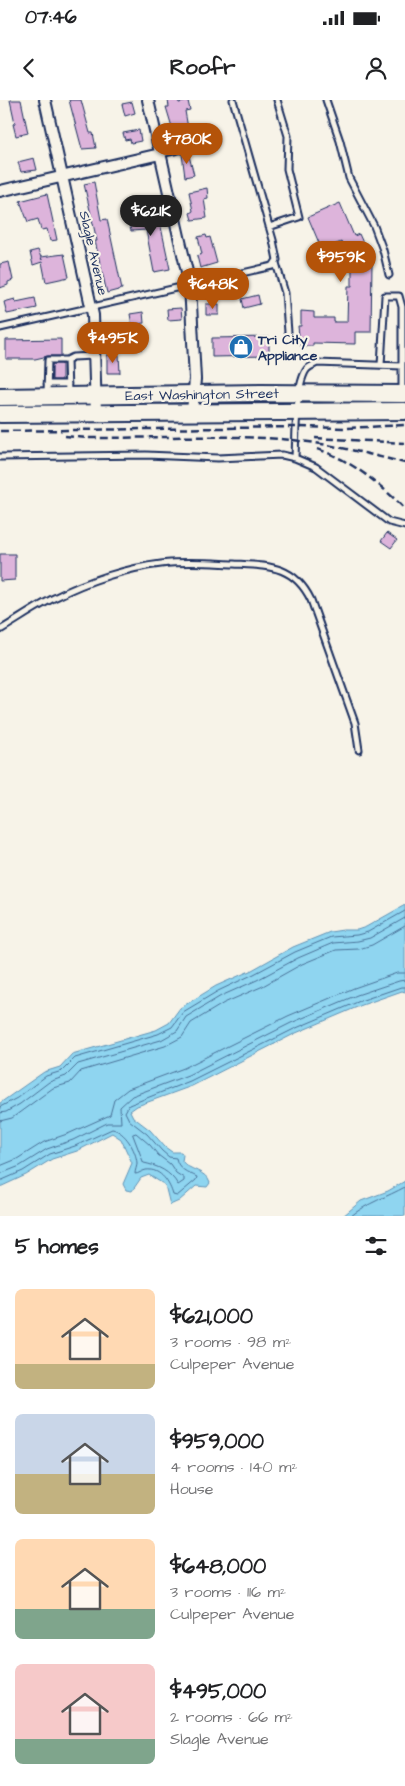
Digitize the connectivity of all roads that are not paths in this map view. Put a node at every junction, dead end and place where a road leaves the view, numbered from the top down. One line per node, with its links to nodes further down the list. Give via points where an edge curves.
1 (45, 100): 8 (street, Slagle Avenue)
2 (148, 100): 7 (street)
3 (233, 100): 10 (lane)
4 (277, 100): 10 (lane, via 288,136 287,169 299,217)
5 (326, 100): 12 (lane, via 349,178 374,226)
6 (215, 142): 7 (lane)
7 (160, 154): 8 (street); 13 (street)
8 (62, 176): 9 (street); 14 (street, Slagle Avenue)
9 (0, 191)
10 (269, 227): 11 (lane, via 278,260)
11 (276, 263): 13 (lane); 16 (lane, via 285,293)
12 (390, 275)
13 (190, 285): 14 (lane); 24 (street)
14 (92, 306): 15 (lane); 17 (street, Slagle Avenue)
15 (0, 328)
16 (288, 332)
17 (95, 356): 18 (lane); 26 (street, Slagle Avenue)
18 (67, 360): 21 (lane, via 48,360); 22 (lane)
19 (381, 365): 20 (lane); 20 (lane, via 384,296 399,296 402,307); 23 (lane, via 317,363 308,368)
20 (402, 366): 25 (lane)
21 (47, 390): 22 (highway, East Washington Street); 27 (highway, East Washington Street)
22 (68, 390): 26 (highway, East Washington Street)
23 (299, 393): 24 (highway, East Washington Street); 25 (highway, East Washington Street); 30 (lane)
24 (194, 394): 26 (highway, East Washington Street); 29 (street)
25 (403, 394): 28 (lane)
26 (96, 396): 32 (street, Slagle Avenue)
27 (0, 397)
28 (403, 411): 30 (highway, East Washington Street)
29 (192, 412): 30 (highway, East Washington Street); 32 (highway, East Washington Street)
30 (298, 413): 34 (lane)
31 (0, 414): 32 (highway, East Washington Street)
32 (96, 414)
33 (0, 457): 34 (lane, via 146,455 218,458 268,455)
34 (295, 458): 35 (lane, via 330,475 389,522)
35 (405, 526)
36 (0, 630): 37 (lane, via 56,596 144,567 195,563 279,569 300,582 311,600 355,723)
37 (359, 750)

